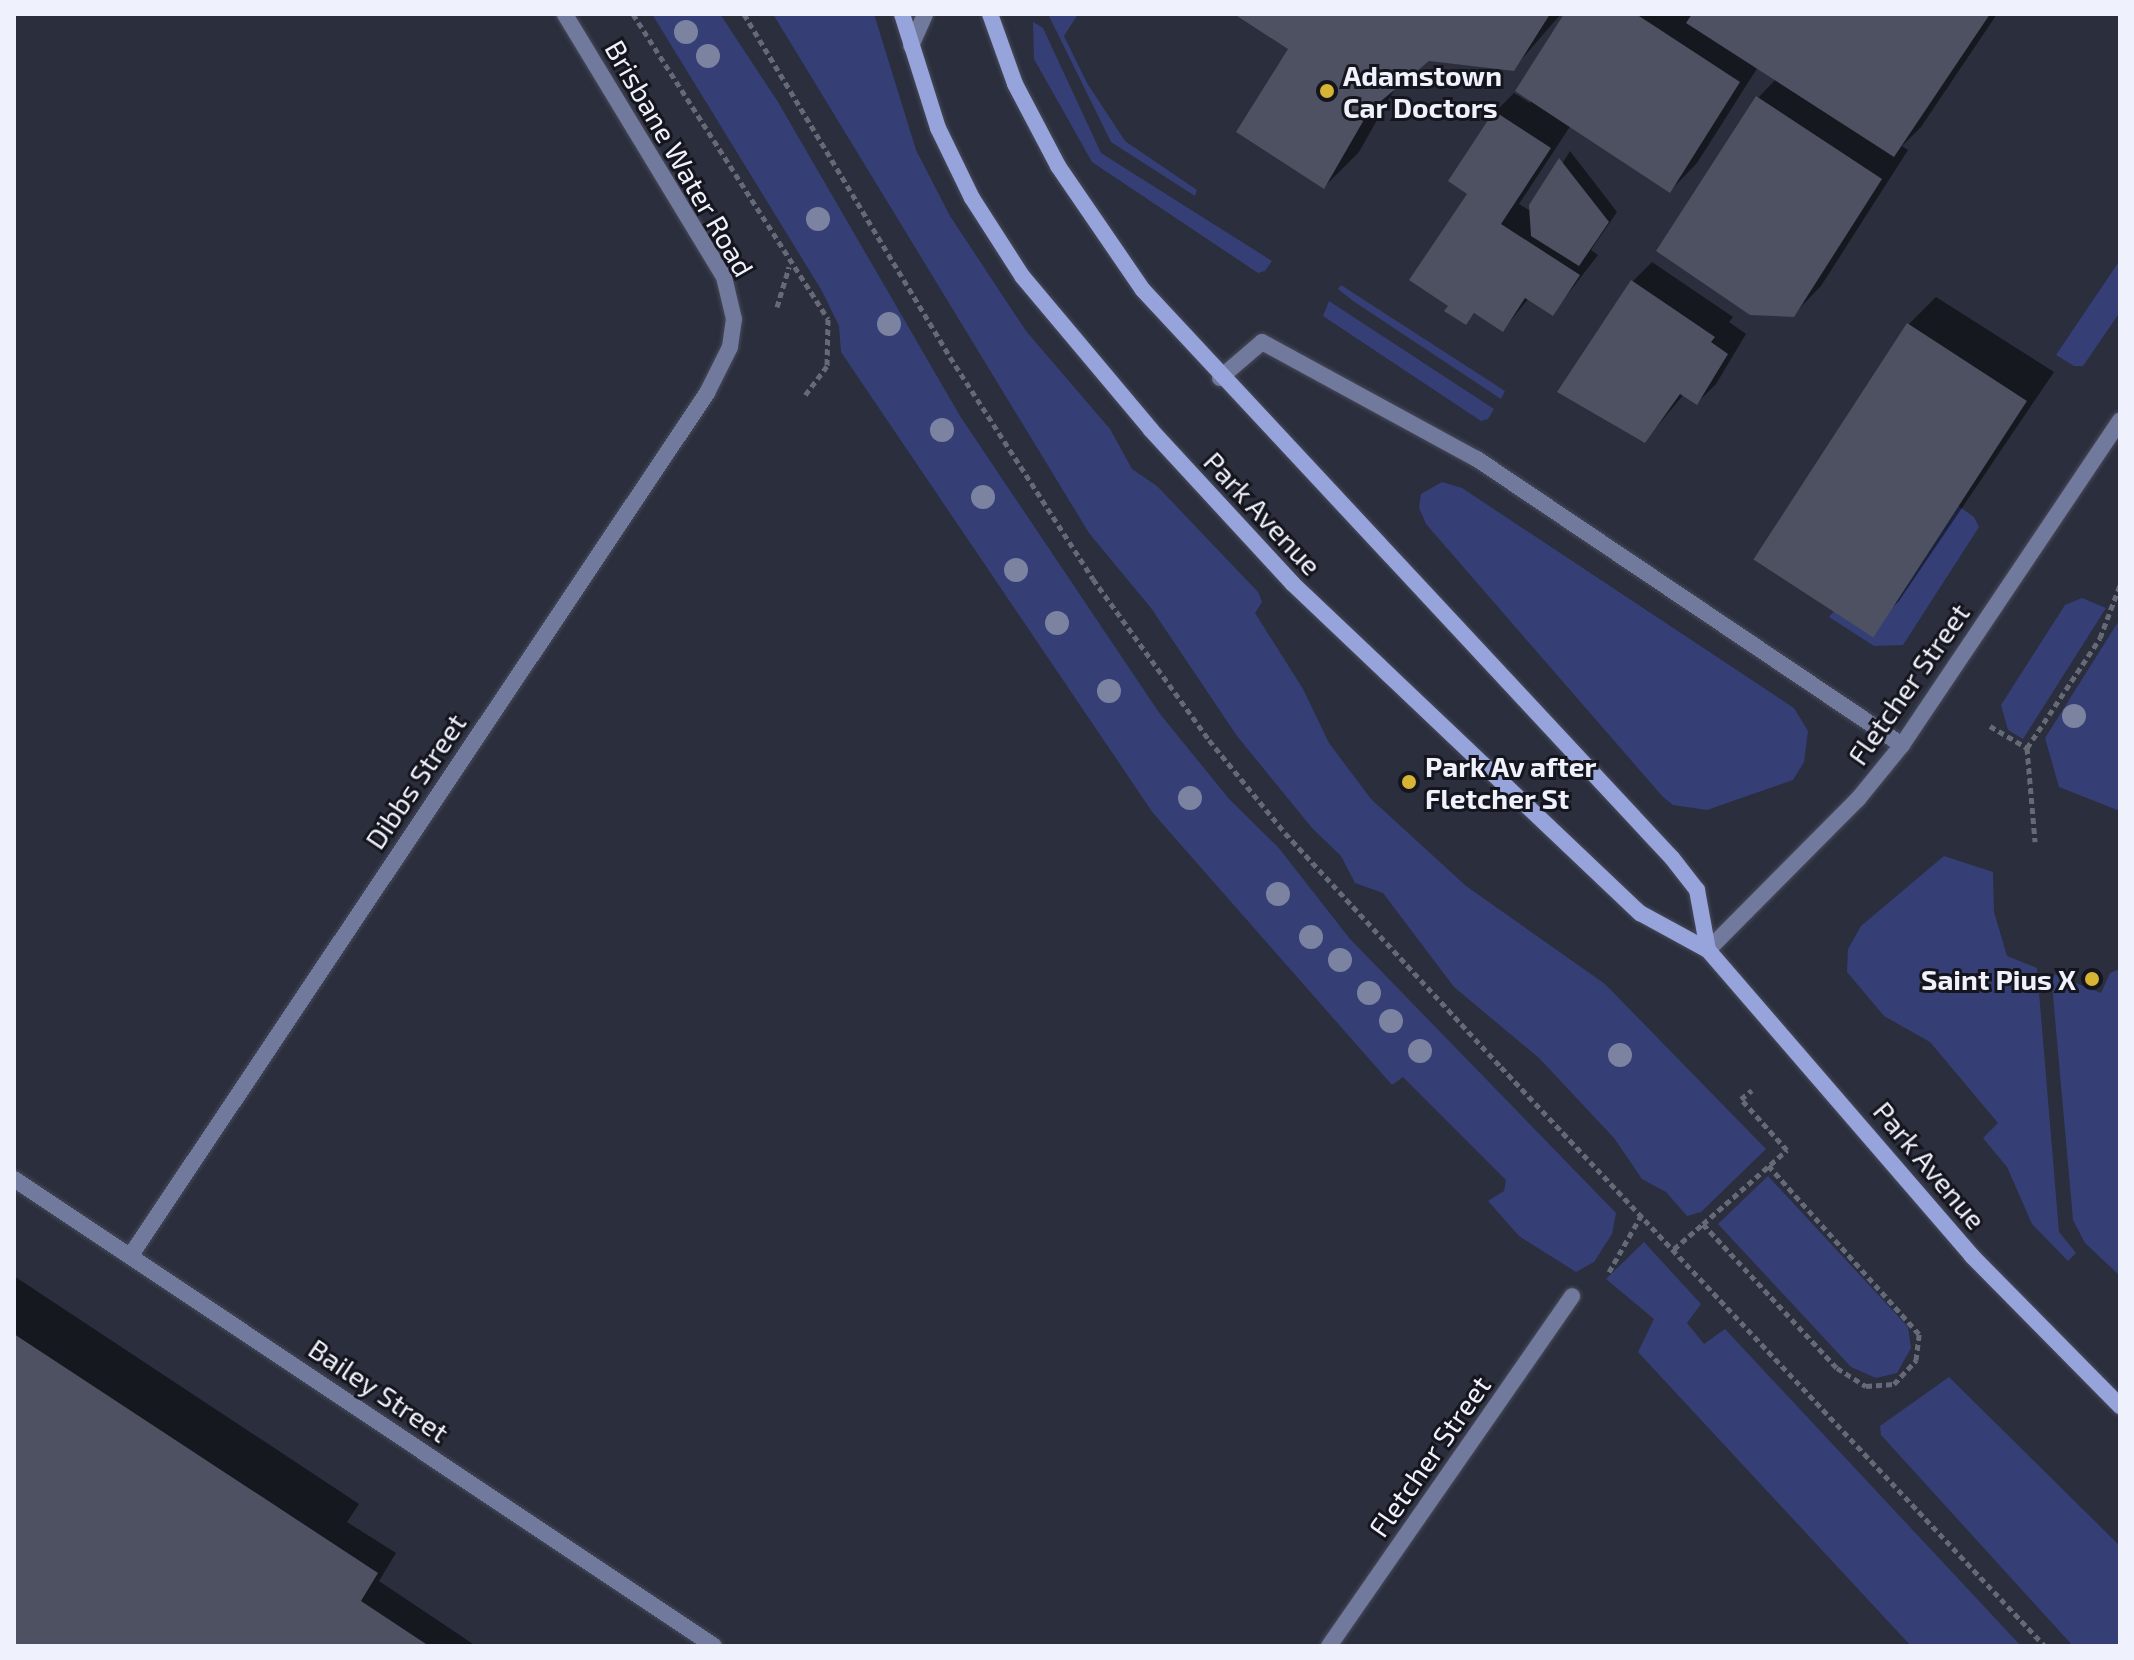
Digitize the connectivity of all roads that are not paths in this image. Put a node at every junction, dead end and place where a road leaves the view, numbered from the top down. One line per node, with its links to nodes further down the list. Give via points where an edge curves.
1 (565, 14): 6 (street, Brisbane Water Road, via 724,277 734,319)
2 (902, 14): 5 (main road, Park Avenue)
3 (925, 14): 5 (street)
4 (990, 14): 7 (main road, via 1015,84 1083,210 1143,290)
5 (911, 46): 10 (main road, Park Avenue, via 938,128 981,211 1022,276 1151,430 1292,583 1640,913)
6 (731, 332): 12 (street, Dibbs Street, via 730,347 707,393)
7 (1220, 378): 9 (street, via 1262,342 1477,459); 10 (main road, via 1672,858 1697,890)
8 (2120, 421): 9 (street, Fletcher Street)
9 (1902, 745): 10 (street, Fletcher Street, via 1858,799)
10 (1708, 950): 14 (main road, Park Avenue, via 1972,1256)
11 (14, 1179): 12 (street, Bailey Street)
12 (131, 1255): 15 (street, Bailey Street)
13 (1572, 1296): 16 (street, Fletcher Street)
14 (2120, 1406)
15 (714, 1646)
16 (1329, 1646)

